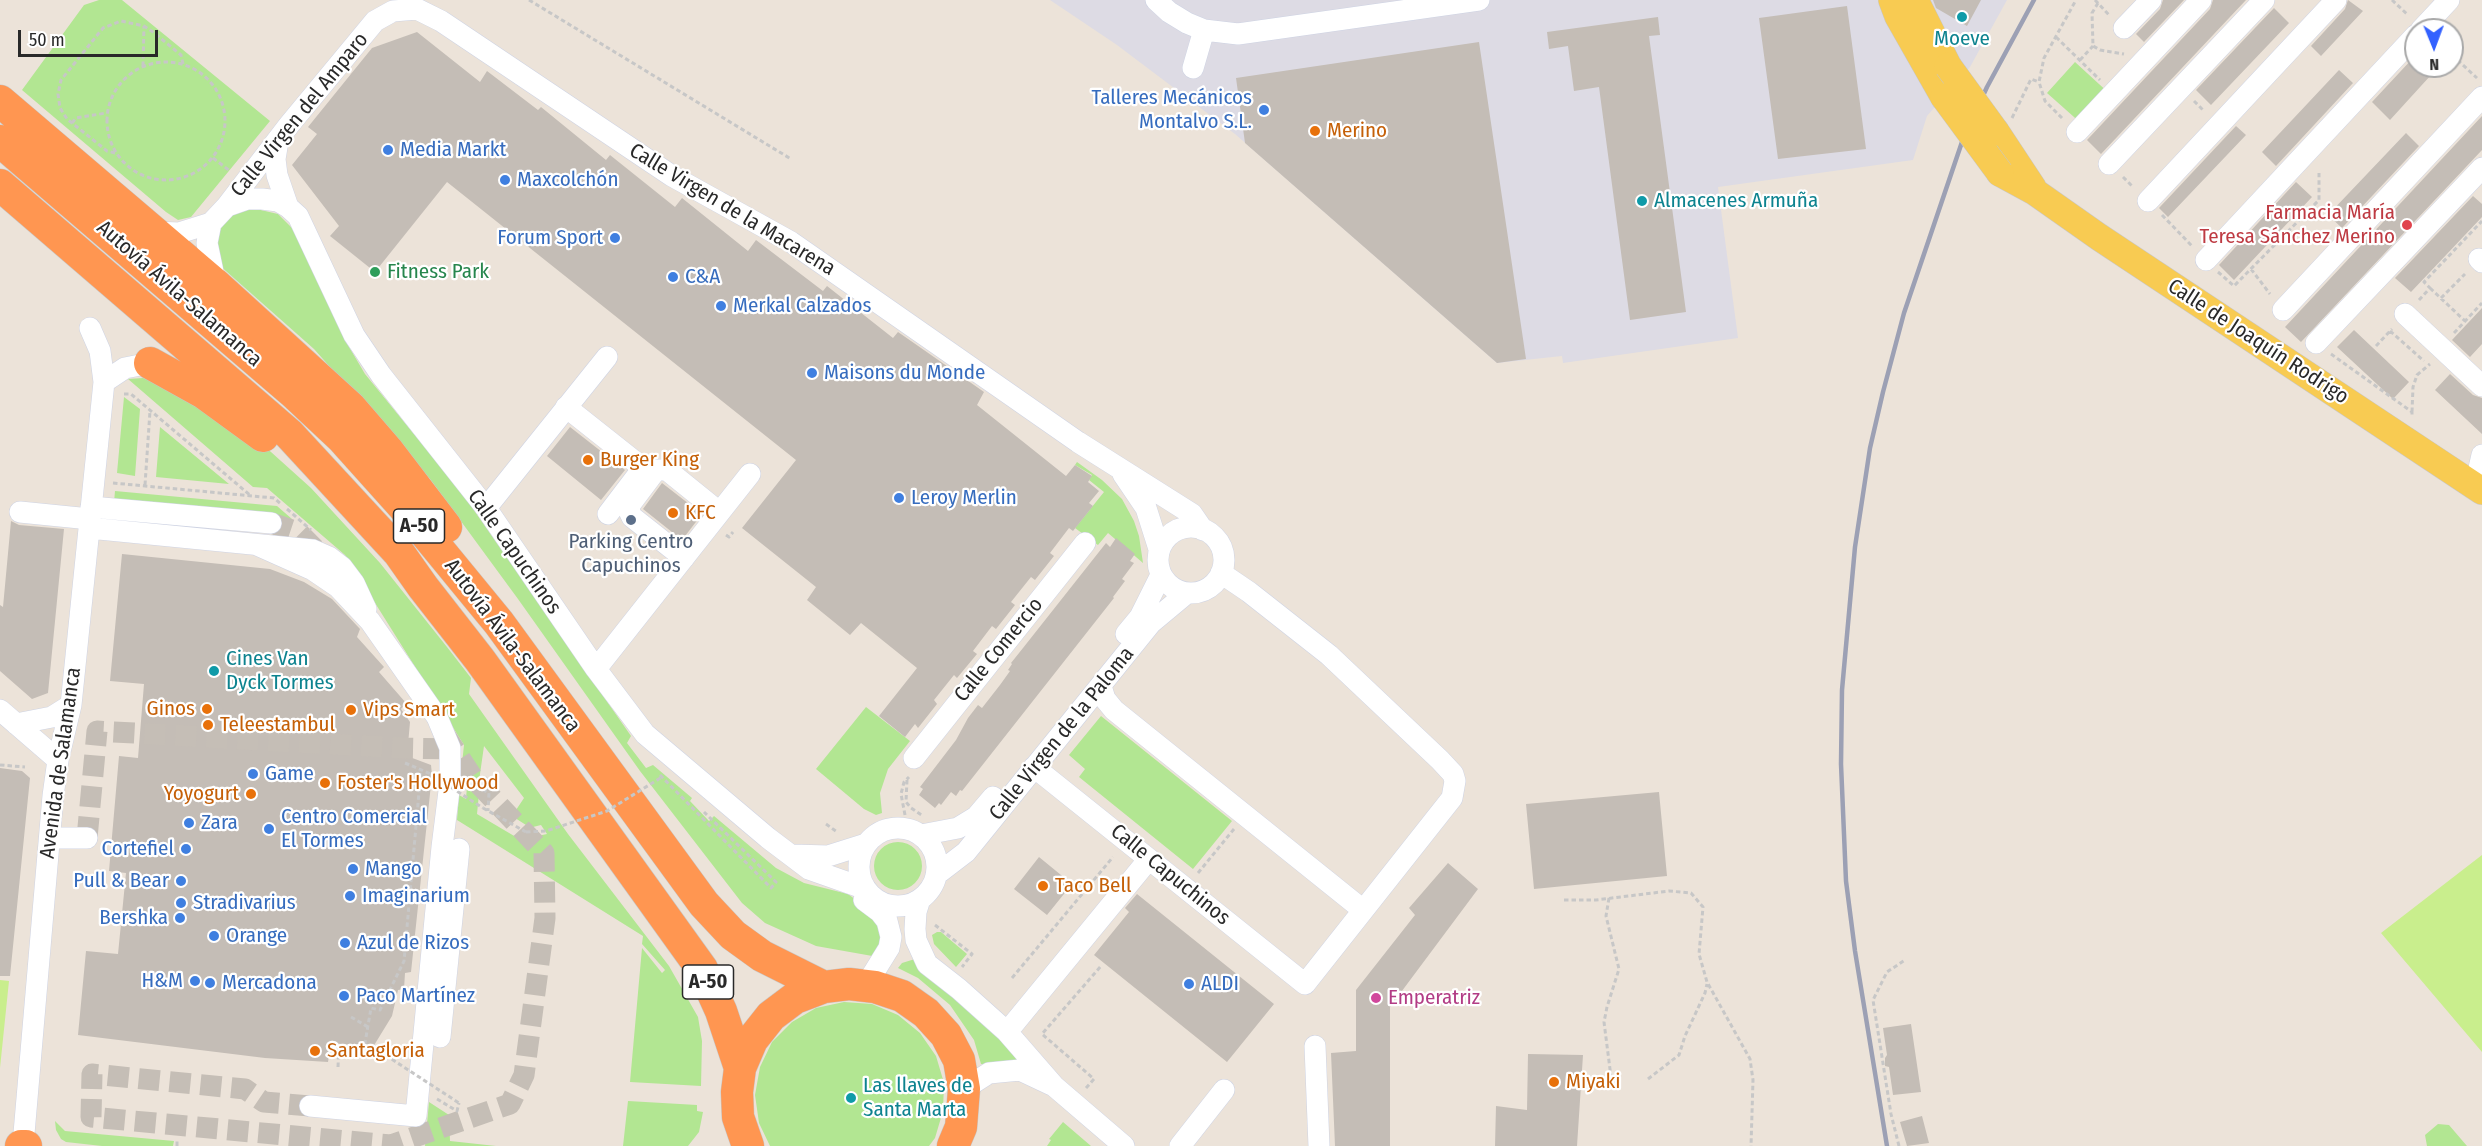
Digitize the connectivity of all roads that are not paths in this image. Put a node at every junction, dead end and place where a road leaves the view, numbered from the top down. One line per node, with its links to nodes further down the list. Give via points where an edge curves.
1 (1479, 0): 13 (street, via 1238,34)
2 (1892, 0): 24 (main road, Calle de Joaquín Rodrigo, bridge, via 1944,97 2000,173)
3 (1915, 0): 24 (main road, Calle de Joaquín Rodrigo, bridge, via 1948,66 2002,128)
4 (2151, 0): 12 (street)
5 (2202, 0): 18 (street)
6 (2264, 0): 21 (street)
7 (2336, 0): 25 (street)
8 (2449, 0): 11 (street)
9 (1162, 6): 13 (street)
10 (393, 11): 19 (street, Calle Virgen del Amparo, via 375,21); 42 (street, Calle Virgen de la Macarena, via 417,9 441,21 672,176 791,242)
11 (2432, 18)
12 (2124, 28)
13 (1204, 30): 15 (street)
14 (2404, 48): 30 (street)
15 (1193, 68)
16 (2482, 97): 32 (street)
17 (0, 101): 29 (highway)
18 (2077, 132)
19 (279, 139): 26 (street, Calle Virgen del Amparo); 27 (street, Calle Capuchinos, via 277,175)
20 (0, 141): 62 (highway, Autovía Ávila-Salamanca / A-50, via 342,438 499,623)
21 (2109, 164)
22 (2482, 168): 35 (street)
23 (0, 185): 57 (highway, Autovía Ávila-Salamanca / A-50, via 289,434 399,553)
24 (2036, 192): 44 (main road, Calle de Joaquín Rodrigo)
25 (2148, 201)
26 (227, 206): 27 (street, via 262,199); 28 (street, Calle Virgen del Amparo)
27 (288, 207): 45 (street, Calle Capuchinos, via 307,231 354,335)
28 (211, 223): 29 (street, Calle Virgen del Amparo, via 179,233); 31 (street, via 207,243)
29 (152, 232): 31 (highway)
30 (2206, 260)
31 (216, 286): 62 (highway, via 350,407 388,451 515,618)
32 (2283, 310)
33 (2405, 314): 39 (street)
34 (90, 328): 38 (street, Avenida de Salamanca, via 100,351)
35 (2316, 343)
36 (607, 357): 40 (street)
37 (150, 363): 38 (street, via 125,369); 57 (highway, via 204,393 281,449 387,561)
38 (104, 382): 49 (street, Avenida de Salamanca)
39 (2482, 386)
40 (566, 407): 45 (street); 48 (street, via 643,468)
41 (2482, 455): 44 (street)
42 (1121, 471): 51 (street, Calle Virgen de la Macarena, via 1192,514); 53 (street, Calle Virgen de la Macarena, via 1146,508)
43 (750, 474): 47 (street)
44 (2480, 486)
45 (486, 507): 59 (street, Calle Capuchinos)
46 (20, 512): 49 (street)
47 (719, 512): 54 (street); 54 (street, via 667,470 656,470 629,506 630,513)
48 (608, 514)
49 (90, 518): 50 (street); 61 (street, Avenida de Salamanca); 88 (street, via 257,545 321,576 338,587 370,621 437,717 450,748 450,783 416,1121)
50 (271, 523)
51 (1203, 530): 53 (street, via 1178,531 1169,535); 55 (street, via 1222,548)
52 (1084, 543): 64 (street, Calle Comercio)
53 (1159, 549): 56 (street)
54 (684, 558): 59 (street)
55 (1221, 573): 58 (street, via 1213,585 1201,592); 78 (street, via 1329,656 1453,774 1452,798)
56 (1161, 575): 58 (street, via 1172,588); 67 (street, Calle Virgen de la Paloma, via 1140,617 976,817 958,828)
57 (423, 587): 84 (highway, Autovía Ávila-Salamanca / A-50, via 702,969)
58 (1187, 593): 60 (street, Calle Virgen de la Paloma, via 1152,623)
59 (596, 669): 72 (street, Calle Capuchinos, via 645,734)
60 (1101, 686): 66 (street, Calle Virgen de la Paloma); 78 (street, via 1114,710)
61 (71, 705): 63 (street, via 52,717); 65 (street, Avenida de Salamanca)
62 (560, 707): 80 (highway, Autovía Ávila-Salamanca / A-50, via 704,904 733,935 762,956)
63 (8, 717): 65 (street)
64 (914, 758)
65 (58, 760): 68 (street, Avenida de Salamanca)
66 (1034, 767): 73 (street, Calle Capuchinos); 74 (street, Calle Virgen de la Paloma, via 966,852)
67 (924, 827): 70 (street, via 894,828 878,833); 74 (street, via 937,860)
68 (50, 838): 69 (street); 91 (street, Avenida de Salamanca)
69 (87, 838)
70 (866, 844): 72 (street, via 828,856); 75 (street)
71 (459, 849): 82 (street)
72 (792, 855): 75 (street, Calle Capuchinos, via 809,869)
73 (1149, 859): 78 (street, Calle Capuchinos, via 1305,984); 81 (street)
74 (936, 875): 77 (street)
75 (857, 885): 76 (street); 79 (street, via 867,904 880,912 890,926 889,948)
76 (886, 904): 77 (street); 79 (street, via 897,926 896,949 889,966)
77 (923, 908): 81 (street, via 916,912 915,929 927,964)
78 (1363, 910)
79 (871, 986): 80 (highway); 86 (highway, via 902,996 926,1013 946,1035 958,1060)
80 (824, 987): 84 (highway, via 795,998 771,1016 752,1040)
81 (1007, 1032): 85 (street)
82 (440, 1037)
83 (1315, 1046): 96 (street)
84 (740, 1068): 89 (highway)
85 (1054, 1086): 86 (street, via 1020,1070 989,1074); 94 (street)
86 (964, 1089): 90 (highway)
87 (1224, 1089): 95 (street)
88 (310, 1112)
89 (738, 1117): 92 (highway); 93 (highway)
90 (961, 1140)
91 (24, 1146)
92 (727, 1146)
93 (748, 1146)
94 (1124, 1146)
95 (1180, 1146)
96 (1318, 1146)

